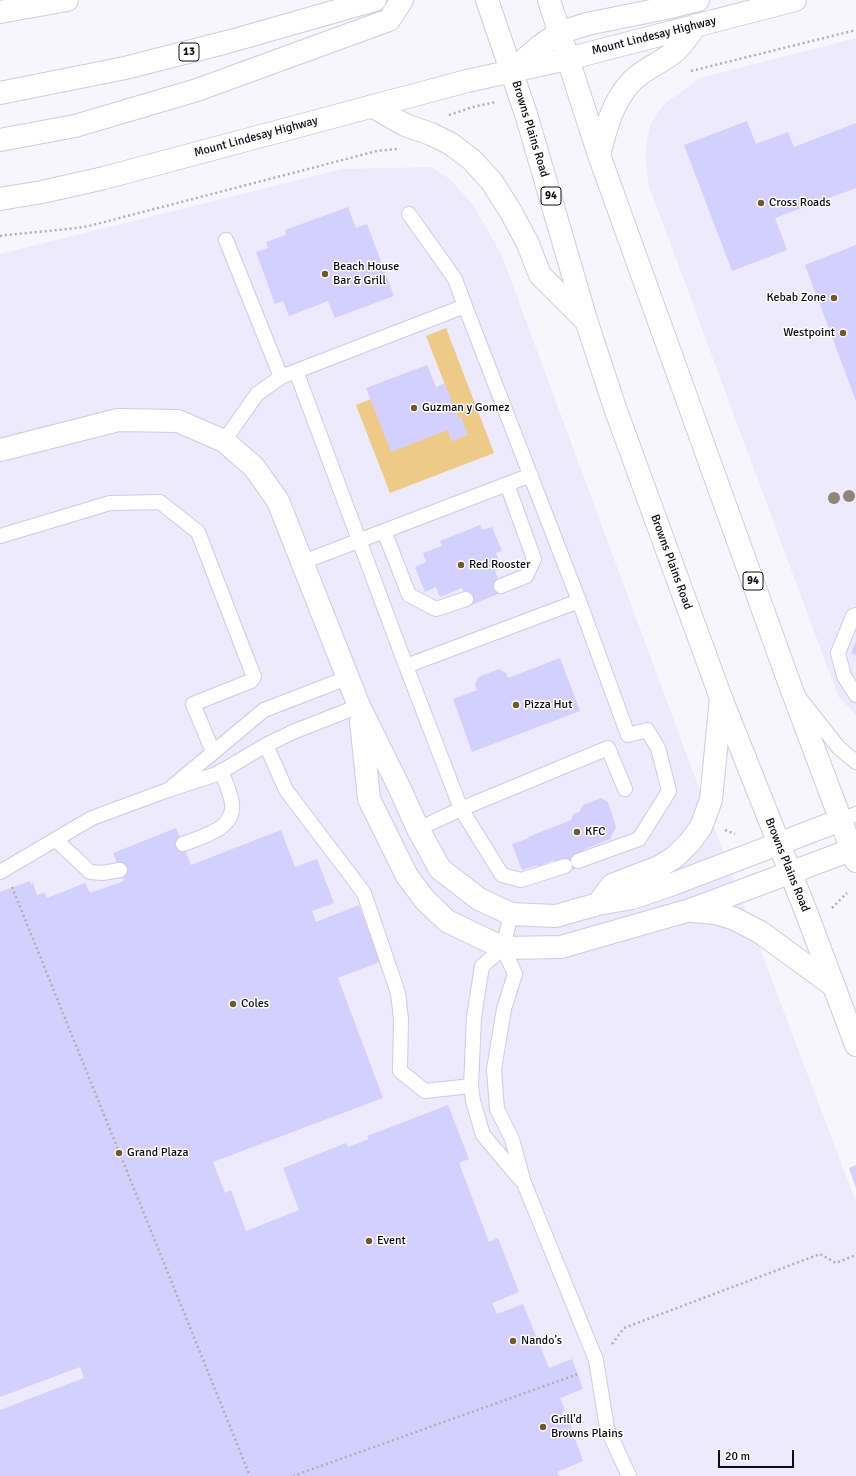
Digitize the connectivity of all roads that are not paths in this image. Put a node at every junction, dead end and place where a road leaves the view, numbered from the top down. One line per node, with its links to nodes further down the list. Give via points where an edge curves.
1 (67, 0): 8 (main road)
2 (375, 0): 13 (main road, 13, via 125,68)
3 (402, 0): 15 (main road, via 389,20 197,90 75,126)
4 (487, 0): 12 (main road, Browns Plains Road)
5 (549, 0): 10 (main road)
6 (698, 0): 10 (main road, Mount Lindesay Highway, via 587,24)
7 (795, 0): 9 (main road, Mount Lindesay Highway)
8 (0, 12)
9 (696, 25): 11 (main road, Mount Lindesay Highway); 16 (main road, via 674,53 644,71 625,90 609,119)
10 (559, 33): 11 (main road); 12 (main road, Mount Lindesay Highway)
11 (567, 59): 12 (main road, Mount Lindesay Highway); 16 (main road, 94)
12 (512, 70): 14 (main road, Mount Lindesay Highway); 21 (main road, Browns Plains Road / 94)
13 (0, 93)
14 (372, 106): 17 (main road, Mount Lindesay Highway, via 104,178); 21 (main road, via 405,125 451,144 472,160 492,182 511,212 540,275)
15 (0, 140)
16 (599, 155): 38 (main road, 94)
17 (0, 199)
18 (408, 214): 20 (lane, via 455,279)
19 (226, 240): 23 (lane)
20 (465, 306): 22 (lane); 26 (lane)
21 (587, 323): 40 (main road, Browns Plains Road / 94, via 615,408)
22 (296, 371): 23 (lane); 30 (lane)
23 (281, 377): 24 (lane, via 257,394)
24 (224, 441): 25 (main road, via 178,421 118,420); 31 (main road, via 254,467 278,502)
25 (0, 450)
26 (531, 475): 27 (lane); 34 (lane)
27 (507, 484): 28 (lane); 32 (lane, via 534,559 526,576)
28 (384, 531): 30 (lane); 33 (lane, via 409,595 436,608)
29 (0, 536): 43 (lane, via 110,503 160,502 198,532 254,677 251,681 193,704)
30 (359, 540): 31 (lane); 36 (lane)
31 (303, 562): 37 (main road)
32 (501, 586)
33 (466, 599)
34 (579, 601): 36 (lane); 48 (lane, via 628,735 647,730 658,748 669,791 640,839 521,880 502,875)
35 (855, 615): 39 (lane, via 838,653 844,676)
36 (406, 666): 48 (lane)
37 (347, 678): 41 (main road); 43 (lane, via 264,710)
38 (790, 685): 44 (lane, via 839,748); 49 (main road, 94)
39 (856, 695)
40 (721, 698): 52 (main road, Browns Plains Road / 94); 58 (main road, via 711,800 701,827 675,857 659,867 612,885)
41 (359, 706): 42 (lane); 50 (main road); 61 (main road, via 369,799 407,876 425,900 448,921)
42 (266, 745): 45 (lane); 64 (lane, via 286,790 364,892 398,993 401,1019 400,1071 425,1091)
43 (213, 752): 47 (lane)
44 (856, 762)
45 (221, 771): 47 (lane); 53 (lane, via 232,804 231,816 224,825 214,831)
46 (625, 789): 48 (lane, via 608,748)
47 (168, 790): 51 (lane, via 92,818)
48 (461, 809): 50 (lane)
49 (848, 817): 52 (main road); 54 (main road, 94)
50 (418, 829): 60 (main road, via 440,869 479,899)
51 (56, 840): 55 (lane, via 90,872); 56 (lane)
52 (778, 843): 57 (main road, Browns Plains Road / 94); 58 (main road, via 632,898)
53 (183, 844)
54 (854, 853): 57 (main road)
55 (120, 870)
56 (2, 871)
57 (790, 873): 59 (main road); 62 (main road, Browns Plains Road / 94)
58 (598, 904): 60 (main road, via 556,916)
59 (690, 910): 61 (main road, via 561,947); 62 (main road, via 716,913 736,919 760,932)
60 (511, 914): 61 (lane)
61 (503, 948): 64 (lane, via 482,966 474,1017); 65 (lane, via 515,974 504,1009 494,1069 496,1103 512,1139)
62 (834, 986): 63 (main road, Browns Plains Road / 94)
63 (856, 1045)
64 (471, 1086): 65 (lane, via 483,1136)
65 (524, 1183): 66 (lane, via 596,1360 607,1428)
66 (629, 1476)

